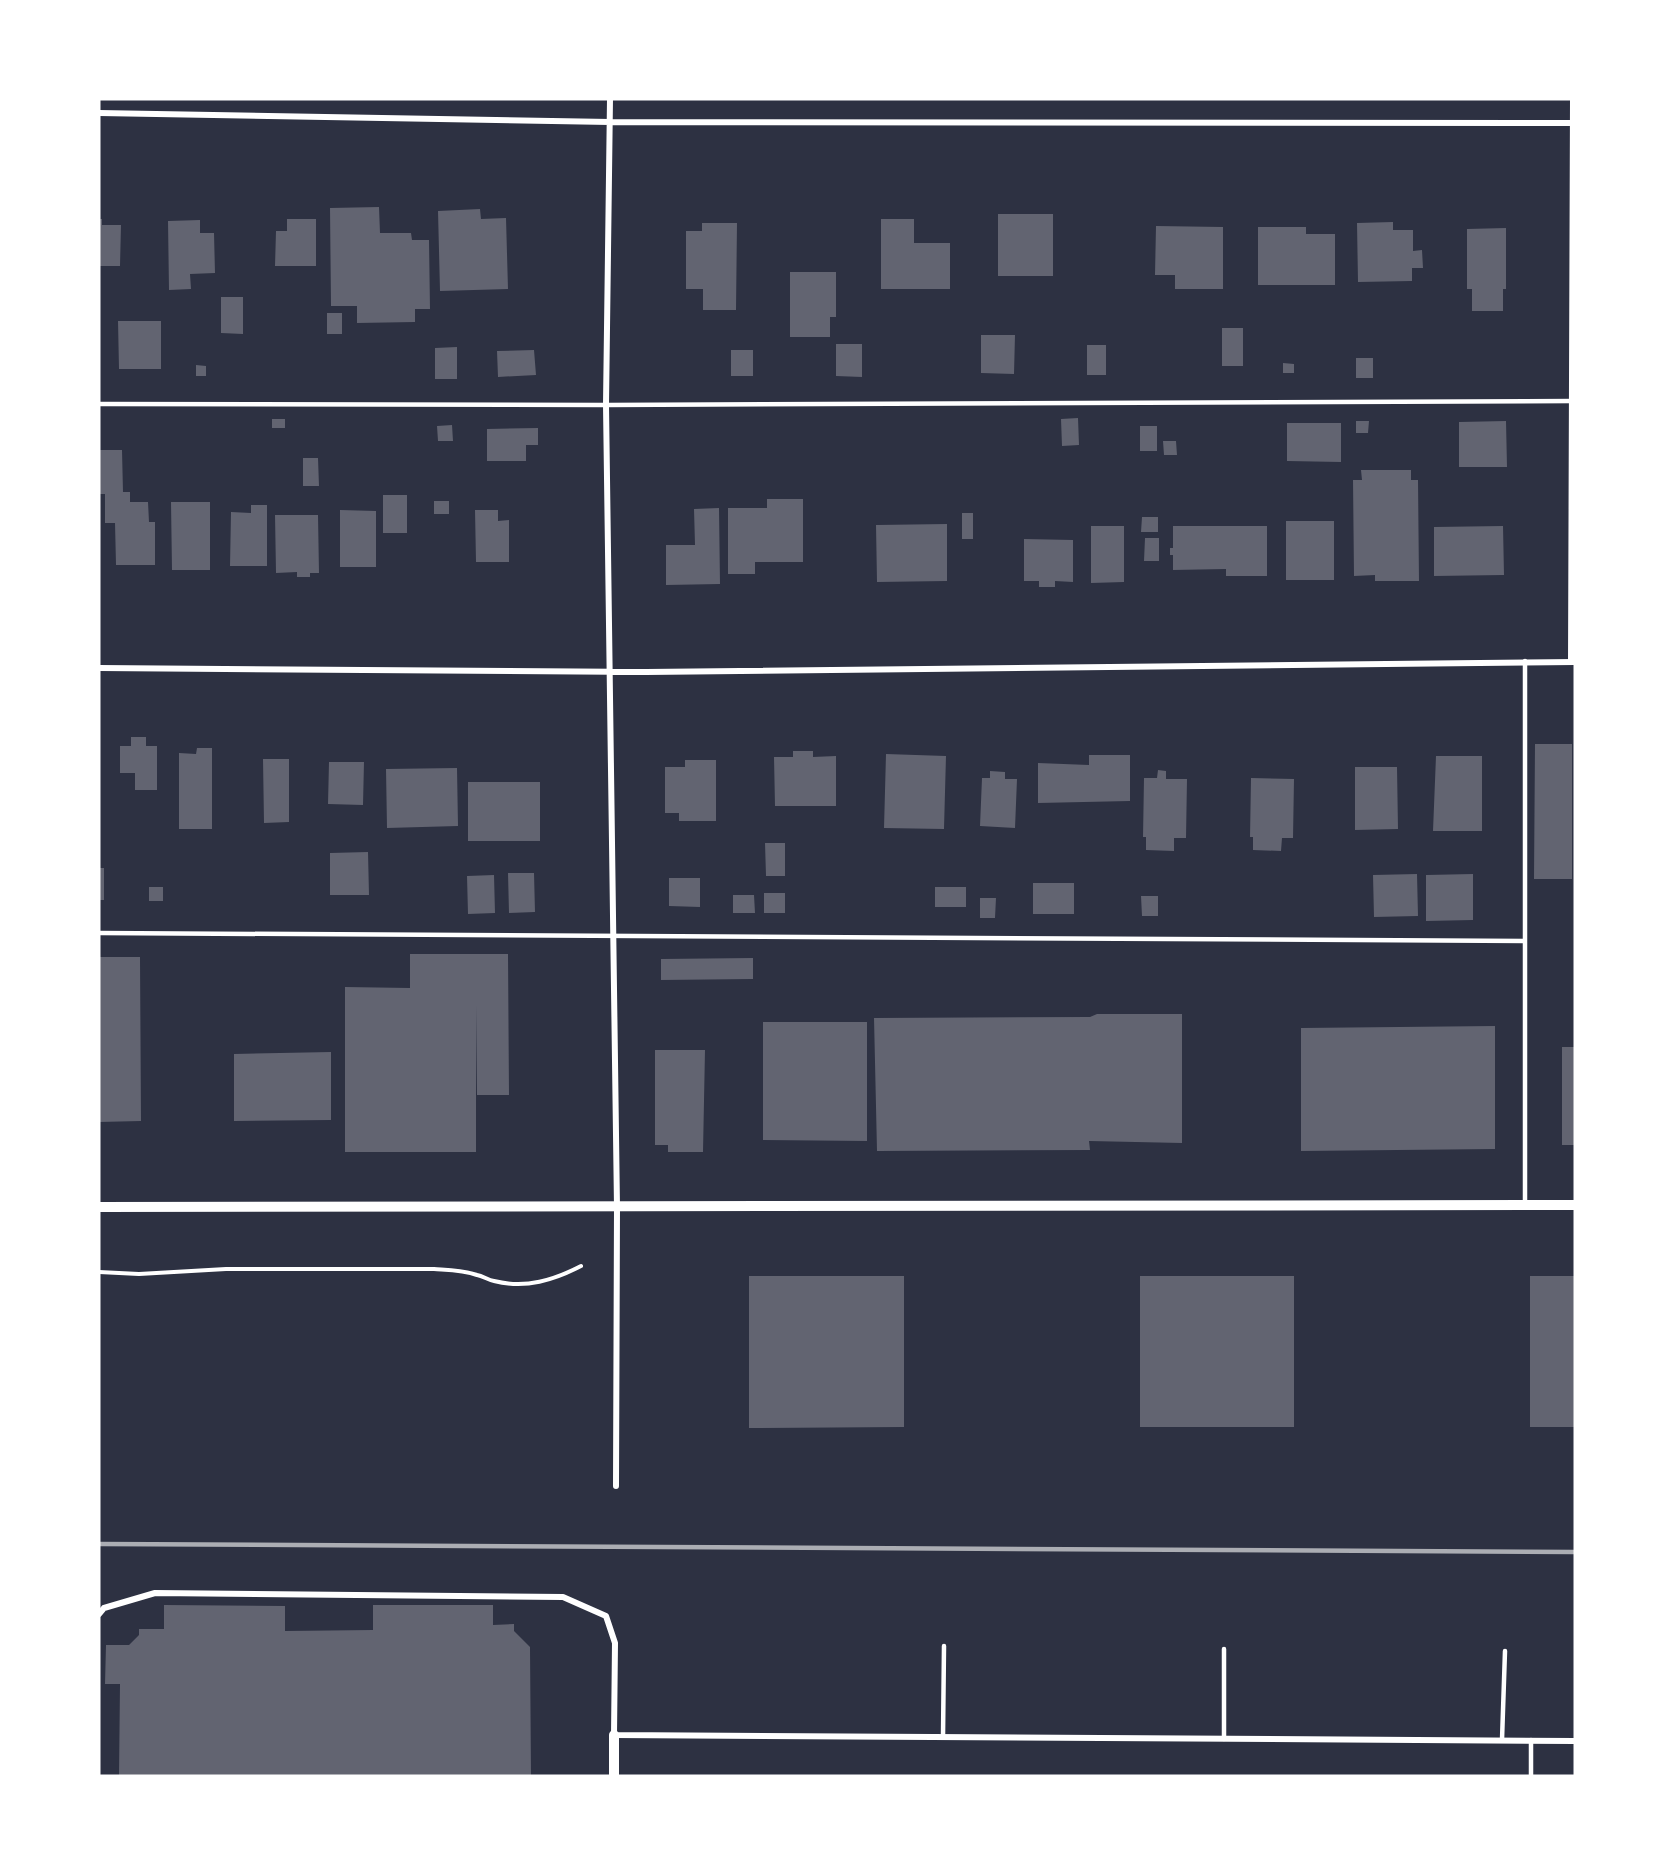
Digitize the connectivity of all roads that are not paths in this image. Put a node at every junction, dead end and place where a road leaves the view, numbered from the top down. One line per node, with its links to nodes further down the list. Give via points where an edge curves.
1 (610, 99): 4 (street)
2 (1573, 99): 5 (street)
3 (99, 113): 4 (street)
4 (610, 122): 5 (street); 8 (street)
5 (1574, 123): 6 (street)
6 (1574, 401): 8 (lane); 10 (street)
7 (99, 404): 8 (lane)
8 (606, 405): 12 (street)
9 (1525, 661): 10 (street); 12 (street); 15 (lane)
10 (1573, 662)
11 (99, 668): 12 (street)
12 (608, 672): 14 (street)
13 (99, 933): 14 (lane)
14 (612, 936): 15 (lane); 19 (street)
15 (1525, 941): 17 (lane)
16 (1575, 1205): 17 (street)
17 (1525, 1206): 19 (street)
18 (99, 1207): 19 (street)
19 (617, 1207): 20 (street)
20 (616, 1486)
21 (99, 1614): 25 (street, via 104,1608 155,1593 563,1597 606,1616 615,1643)
22 (944, 1646): 26 (lane)
23 (1224, 1648): 27 (lane)
24 (1505, 1651): 28 (lane)
25 (614, 1735): 26 (street); 31 (street)
26 (943, 1737): 27 (street)
27 (1224, 1739): 28 (street)
28 (1502, 1740): 29 (street)
29 (1531, 1740): 30 (street); 32 (lane)
30 (1575, 1740)
31 (614, 1776)
32 (1531, 1776)

